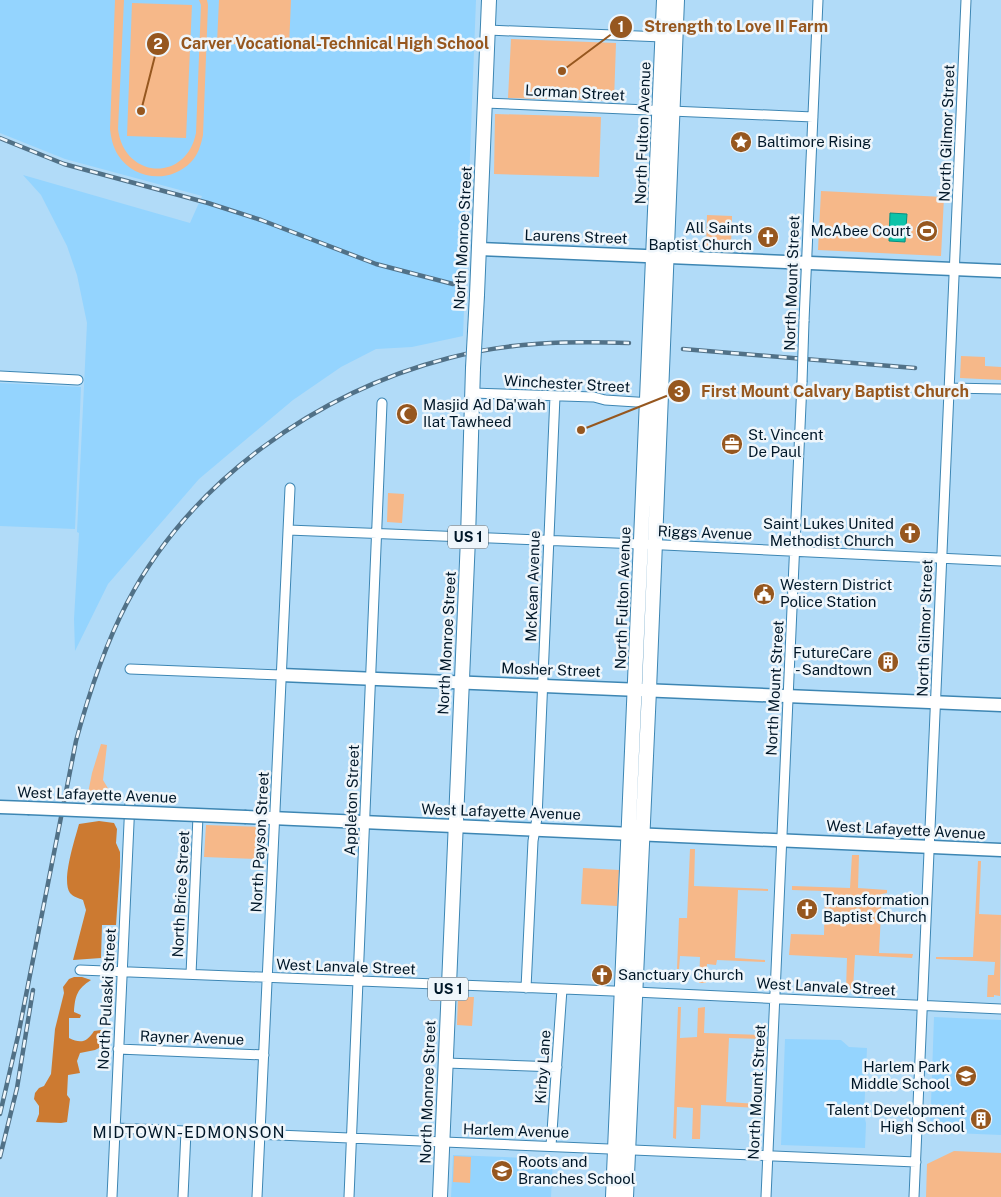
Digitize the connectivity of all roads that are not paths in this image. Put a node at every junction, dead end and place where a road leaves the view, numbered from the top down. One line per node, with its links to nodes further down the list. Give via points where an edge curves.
1 (490, 0): 6 (main road, North Monroe Street / US 1)
2 (664, 0): 7 (main road, North Fulton Avenue)
3 (677, 0): 9 (main road, North Fulton Avenue)
4 (818, 0): 10 (street, North Mount Street)
5 (966, 0): 14 (street, North Gilmor Street)
6 (488, 30): 7 (street); 8 (main road, North Monroe Street / US 1)
7 (663, 37): 9 (main road, North Fulton Avenue)
8 (485, 103): 9 (street, Lorman Street); 11 (main road, North Monroe Street / US 1)
9 (666, 111): 10 (street, Lorman Street); 12 (main road, North Fulton Avenue)
10 (813, 117): 13 (street, North Mount Street)
11 (478, 249): 12 (street, Laurens Street); 20 (main road, North Monroe Street / US 1, bridge)
12 (660, 256): 13 (street, Laurens Street); 23 (main road, North Fulton Avenue)
13 (807, 262): 14 (street, Laurens Street); 30 (street, North Mount Street, bridge)
14 (954, 269): 15 (street, Laurens Street); 18 (street, North Gilmor Street)
15 (1001, 271)
16 (0, 376): 17 (street)
17 (78, 380)
18 (949, 388): 19 (street); 31 (street, North Gilmor Street)
19 (1001, 389)
20 (472, 392): 21 (street, Winchester Street); 27 (main road, North Monroe Street / US 1)
21 (555, 396): 23 (street, Winchester Street); 28 (street, McKean Avenue)
22 (382, 403): 26 (street, Appleton Street)
23 (654, 403): 29 (main road, North Fulton Avenue)
24 (290, 488): 25 (street, North Payson Street)
25 (288, 530): 26 (street, Riggs Avenue); 34 (street, North Payson Street)
26 (377, 534): 27 (street, Riggs Avenue); 35 (street, Appleton Street)
27 (468, 538): 28 (street, Riggs Avenue); 36 (main road, North Monroe Street / US 1)
28 (549, 541): 29 (street, Riggs Avenue); 37 (street, McKean Avenue)
29 (648, 545): 30 (street, Riggs Avenue); 38 (main road, North Fulton Avenue)
30 (795, 551): 31 (street, Riggs Avenue); 39 (street, North Mount Street)
31 (942, 558): 32 (street, Riggs Avenue); 40 (street, North Gilmor Street)
32 (1001, 561)
33 (130, 668): 34 (street, Mosher Street)
34 (281, 675): 35 (street, Mosher Street); 46 (street, North Payson Street)
35 (370, 678): 36 (street, Mosher Street); 47 (street, Appleton Street)
36 (461, 682): 37 (street, Mosher Street); 48 (main road, North Monroe Street / US 1)
37 (543, 686): 38 (street, Mosher Street); 49 (street, McKean Avenue)
38 (642, 690): 39 (street, Mosher Street); 50 (main road, North Fulton Avenue)
39 (788, 696): 40 (street, Mosher Street); 51 (street, North Mount Street)
40 (936, 702): 41 (street, Mosher Street); 52 (street, North Gilmor Street)
41 (1001, 705)
42 (130, 802): 44 (street, North Pulaski Street)
43 (0, 807): 46 (street, West Lafayette Avenue, bridge)
44 (129, 813): 45 (street, West Lafayette Avenue); 55 (street, North Pulaski Street)
45 (198, 816): 56 (street, North Brice Street)
46 (275, 819): 47 (street, West Lafayette Avenue); 57 (street, North Payson Street)
47 (364, 823): 48 (street, West Lafayette Avenue); 58 (street, Appleton Street)
48 (455, 826): 49 (street, West Lafayette Avenue); 59 (main road, North Monroe Street / US 1)
49 (535, 830): 50 (street, West Lafayette Avenue); 60 (street, McKean Avenue)
50 (636, 834): 51 (street, West Lafayette Avenue); 62 (main road, North Fulton Avenue)
51 (782, 840): 52 (street, West Lafayette Avenue); 63 (street, North Mount Street)
52 (930, 847): 53 (street, West Lafayette Avenue); 64 (street, North Gilmor Street)
53 (1001, 850)
54 (80, 970): 55 (street, West Lanvale Street)
55 (122, 972): 56 (street, West Lanvale Street); 66 (street, North Pulaski Street)
56 (191, 974): 57 (street, West Lanvale Street)
57 (267, 977): 58 (street, West Lanvale Street); 67 (street, North Payson Street)
58 (358, 981): 59 (street, West Lanvale Street); 73 (street, Appleton Street)
59 (448, 985): 60 (street, West Lanvale Street); 68 (main road, North Monroe Street / US 1)
60 (526, 988): 61 (street, West Lanvale Street)
61 (562, 989): 62 (street, West Lanvale Street); 69 (street, Kirby Lane)
62 (629, 992): 63 (street, West Lanvale Street); 76 (main road, North Fulton Avenue)
63 (775, 999): 64 (street, West Lanvale Street); 77 (street, North Mount Street)
64 (923, 1005): 65 (street, West Lanvale Street); 78 (street, North Gilmor Street)
65 (1001, 1009)
66 (118, 1049): 67 (street, Rayner Avenue); 70 (street, North Pulaski Street)
67 (264, 1055): 72 (street, North Payson Street)
68 (446, 1063): 69 (street); 74 (main road, North Monroe Street / US 1)
69 (557, 1067): 75 (street, Kirby Lane)
70 (115, 1128): 71 (street, Harlem Avenue); 79 (street, North Pulaski Street)
71 (186, 1130): 72 (street, Harlem Avenue); 80 (street)
72 (260, 1134): 73 (street, Harlem Avenue); 81 (street, North Payson Street)
73 (351, 1137): 74 (street, Harlem Avenue); 82 (street, Appleton Street)
74 (442, 1141): 75 (street, Harlem Avenue); 83 (main road, North Monroe Street / US 1)
75 (551, 1146): 76 (street, Harlem Avenue)
76 (622, 1149): 77 (street, Harlem Avenue); 84 (main road, North Fulton Avenue); 85 (main road, North Fulton Avenue)
77 (768, 1155): 78 (street, Harlem Avenue); 86 (street, North Mount Street)
78 (916, 1162): 87 (street, North Gilmor Street)
79 (112, 1197)
80 (184, 1197)
81 (258, 1197)
82 (349, 1197)
83 (440, 1197)
84 (613, 1197)
85 (626, 1197)
86 (766, 1197)
87 (914, 1197)

